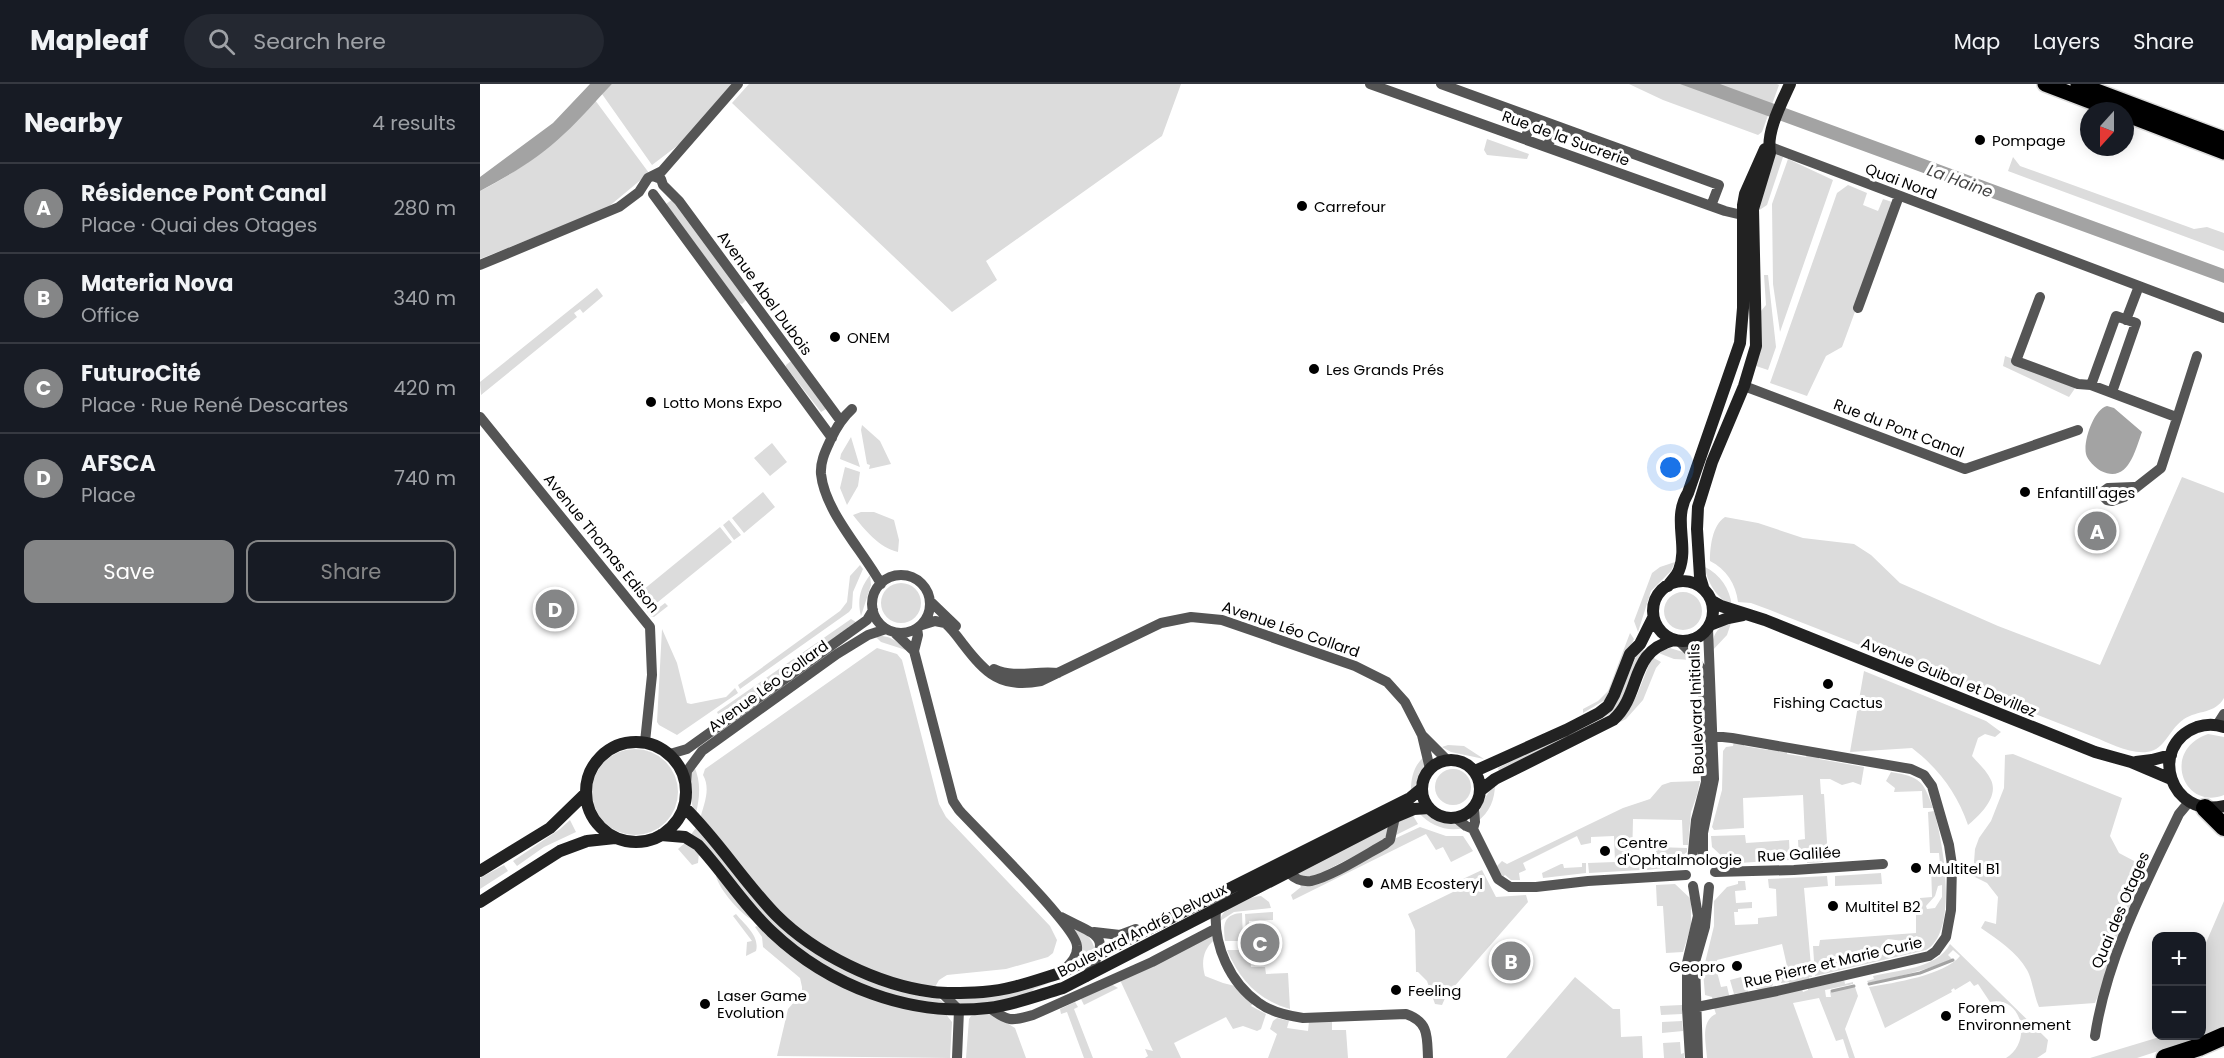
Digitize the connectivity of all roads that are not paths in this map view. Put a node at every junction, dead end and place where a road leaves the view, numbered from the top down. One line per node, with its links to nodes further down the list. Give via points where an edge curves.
1 (738, 84): 17 (street, via 662,171)
2 (744, 84): 17 (street)
3 (1370, 84): 12 (street, Rue de la Sucrerie)
4 (1441, 84): 10 (street)
5 (2045, 84): 8 (main road)
6 (2078, 84): 13 (main road)
7 (1788, 88): 14 (street)
8 (2092, 102)
9 (2134, 117): 16 (main road)
10 (1533, 118): 11 (street); 12 (street)
11 (1559, 127): 15 (street); 19 (street, via 1719,185)
12 (1525, 139): 15 (street, Rue de la Sucrerie)
13 (2224, 139)
14 (1768, 146): 18 (street, Quai Nord); 20 (street, via 1745,194)
15 (1546, 147): 19 (street, Rue de la Sucrerie)
16 (2224, 152)
17 (655, 188): 21 (street); 22 (street, via 621,211); 35 (street, Avenue Abel Dubois, via 679,201); 37 (street, Avenue Abel Dubois)
18 (1899, 196): 23 (street, Quai Nord); 25 (street)
19 (1711, 206): 20 (street, Rue de la Sucrerie)
20 (1748, 215): 30 (street, via 1756,346); 40 (street, via 1740,343 1682,503 1682,558 1678,573)
21 (480, 265)
22 (480, 271)
23 (2139, 286): 26 (street); 27 (street)
24 (2040, 297): 29 (street, via 2016,361 2078,384)
25 (1858, 308)
26 (2224, 318)
27 (2126, 320): 29 (street, via 2116,316); 31 (street, via 2136,323)
28 (2197, 356): 34 (street)
29 (2091, 385): 31 (street)
30 (1744, 386): 36 (street, Rue du Pont Canal, via 1965,469); 41 (street, via 1698,507)
31 (2112, 392): 34 (street)
32 (852, 409): 35 (street)
33 (480, 417): 56 (street, Avenue Thomas Edison, via 650,627 652,675)
34 (2176, 417): 38 (street, via 2161,468)
35 (840, 420): 37 (street)
36 (2078, 430)
37 (832, 438): 39 (street, via 824,454 825,492)
38 (2134, 487)
39 (880, 584): 42 (street, via 893,576 909,576 923,585); 44 (street)
40 (1668, 586): 41 (street, via 1687,581); 46 (street, via 1655,600)
41 (1702, 587): 43 (street)
42 (930, 601): 47 (street); 52 (street, Avenue Léo Collard, via 953,622 981,660 1002,672)
43 (1712, 601): 45 (street, Avenue Guibal et Devillez); 48 (street)
44 (873, 610): 49 (street, via 877,620); 57 (street, Avenue Léo Collard, via 867,620 687,749)
45 (1756, 616): 48 (street, Avenue Guibal et Devillez, via 1733,616); 60 (street, Avenue Guibal et Devillez, via 2095,752)
46 (1653, 618): 50 (street, via 1662,633); 62 (street, via 1640,644 1630,654 1608,706 1566,730)
47 (920, 626): 49 (street, via 910,632); 51 (street); 52 (street, Avenue Léo Collard, via 935,621 945,623 979,666 1003,680 1029,683)
48 (1709, 627): 50 (street, via 1696,638); 55 (street, Boulevard Initialis)
49 (891, 631): 51 (street); 64 (street, Avenue Léo Collard, via 868,635 837,654 702,751 687,771)
50 (1677, 641): 55 (street, Boulevard Initialis, via 1692,654 1702,672); 66 (street, via 1663,643 1650,652 1625,707 1613,720 1495,778)
51 (914, 651): 89 (street, via 953,801)
52 (1058, 673): 54 (street, Avenue Léo Collard, via 1161,623 1191,617 1217,619 1378,676 1405,702)
53 (2222, 722): 58 (street, via 2191,730 2177,742)
54 (1422, 735): 59 (street, Avenue Léo Collard); 61 (street, Avenue Léo Collard)
55 (1708, 736): 79 (street, Boulevard Initialis, via 1714,779 1706,800); 98 (street, Rue Pierre et Marie Curie, via 1911,768 1924,775 1932,786 1949,845 1951,910 1944,942 1929,956)
56 (645, 742): 57 (street); 67 (street, via 622,743 602,753 589,772)
57 (670, 754): 64 (street)
58 (2171, 755): 60 (street, Avenue Guibal et Devillez); 63 (street)
59 (1447, 760): 61 (street); 62 (street, via 1465,763)
60 (2132, 762): 63 (street, Avenue Guibal et Devillez)
61 (1430, 769): 65 (street)
62 (1475, 771): 66 (street)
63 (2171, 779): 68 (street, via 2175,788)
64 (686, 784): 70 (street)
65 (1422, 788): 71 (street); 90 (street, Boulevard André Delvaux, via 1410,798)
66 (1481, 790): 72 (street)
67 (585, 794): 78 (street, via 594,820); 81 (street, via 550,828)
68 (2197, 805): 69 (street); 76 (highway); 100 (street, Quai des Otages, via 2178,814 2133,914 2107,980)
69 (2224, 806)
70 (684, 807): 77 (street, via 679,818); 96 (street, Boulevard André Delvaux, via 777,916 824,952 879,978)
71 (1429, 808): 73 (street, Boulevard André Delvaux); 74 (street, via 1439,816)
72 (1474, 808): 74 (street); 75 (street)
73 (1395, 817): 83 (street, Boulevard André Delvaux); 83 (street, via 1390,840 1385,844 1320,878 1308,881)
74 (1456, 818): 75 (street)
75 (1473, 828): 84 (street, via 1498,879 1510,887)
76 (2224, 828)
77 (661, 835): 78 (street, via 638,842); 99 (street, Boulevard André Delvaux, via 685,837 698,845 766,926 828,974 909,1004)
78 (615, 838): 87 (street, via 587,841 560,851)
79 (1697, 861): 82 (street, via 1709,862); 84 (street)
80 (1884, 864): 82 (street, Rue Galilée)
81 (480, 871)
82 (1715, 872): 86 (street)
83 (1289, 873): 88 (street, Boulevard André Delvaux)
84 (1686, 874): 85 (street)
85 (1693, 886): 86 (street); 98 (street, via 1698,916 1688,963)
86 (1708, 887): 98 (street, via 1705,927 1695,962)
87 (480, 902)
88 (1216, 910): 91 (street); 95 (street, Boulevard André Delvaux)
89 (1061, 917): 92 (street); 94 (street, via 1077,945 1073,960)
90 (1168, 918): 92 (street, via 1128,934); 93 (street, Boulevard André Delvaux)
91 (1215, 929): 97 (street, via 1033,1015 1005,1019); 104 (street, via 1227,964 1245,991 1260,1004 1303,1018 1406,1014 1422,1023)
92 (1095, 932): 93 (street)
93 (1100, 954): 94 (street, Boulevard André Delvaux); 95 (street)
94 (1063, 972): 96 (street, Boulevard André Delvaux, via 1011,988)
95 (1086, 977): 97 (street, Boulevard André Delvaux, via 1063,988)
96 (942, 993): 99 (street)
97 (990, 1008): 99 (street, Boulevard André Delvaux)
98 (1692, 1008): 105 (street); 106 (street)
99 (959, 1010): 103 (street)
100 (2096, 1036)
101 (2224, 1036): 107 (highway)
102 (2224, 1049): 108 (highway)
103 (957, 1058)
104 (1428, 1058)
105 (1690, 1058)
106 (1698, 1058)
107 (2165, 1058)
108 (2193, 1058)

